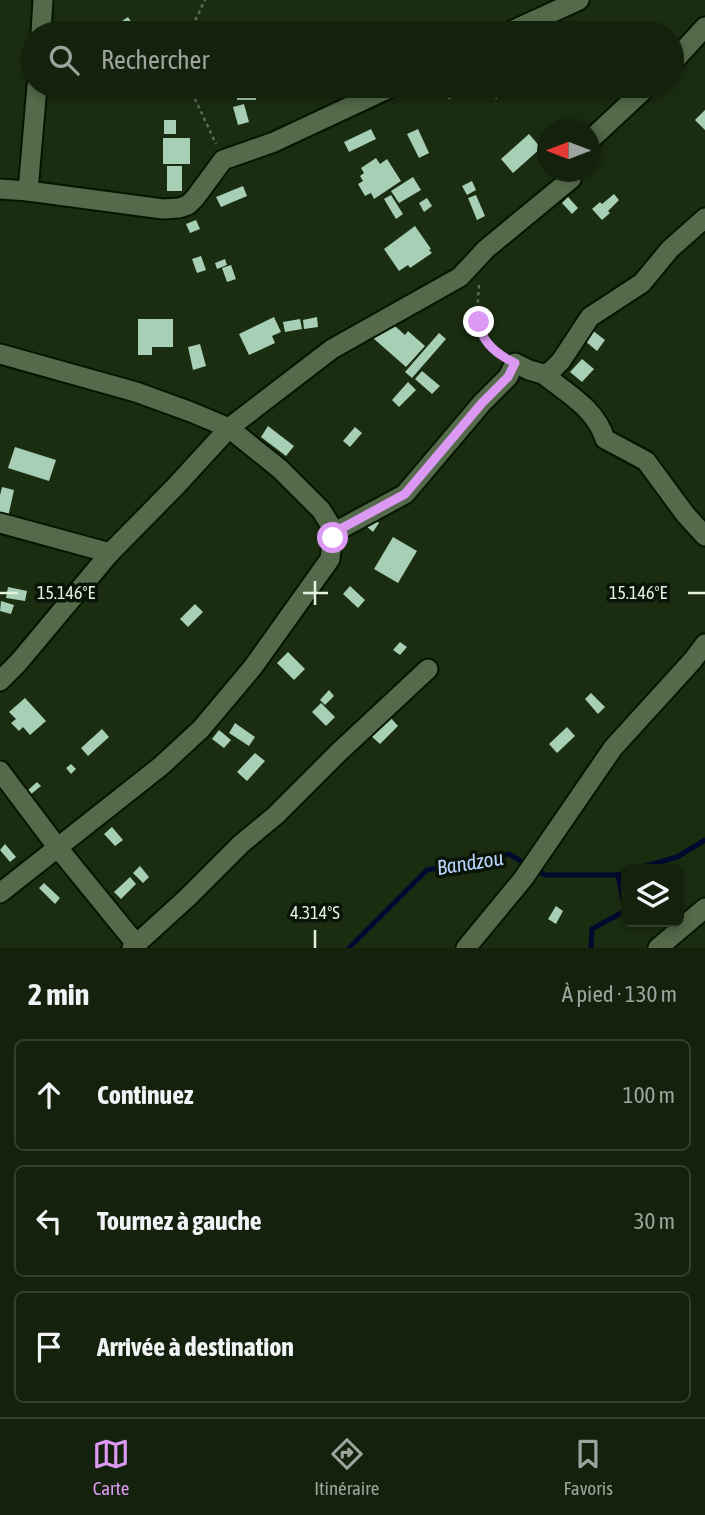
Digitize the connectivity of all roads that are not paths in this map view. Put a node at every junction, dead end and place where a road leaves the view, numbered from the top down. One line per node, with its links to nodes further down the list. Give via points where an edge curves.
1 (43, 0): 3 (street)
2 (579, 0): 4 (street)
3 (42, 21)
4 (533, 21)
5 (705, 27): 6 (street)
6 (684, 49)
7 (36, 98): 13 (street)
8 (368, 98): 13 (street, via 223,160 195,198 179,208)
9 (635, 98): 10 (street)
10 (600, 131)
11 (566, 182): 17 (street, via 460,276 332,349)
12 (0, 189): 13 (street)
13 (29, 191)
14 (705, 218): 16 (street, via 670,249 642,283 590,317 561,361)
15 (0, 354): 17 (street, via 136,392)
16 (543, 374): 19 (street, via 515,363 508,377 405,494); 20 (street, via 591,414 605,439 646,461)
17 (229, 428): 19 (street, via 321,510); 21 (street)
18 (0, 523): 21 (street)
19 (333, 533): 26 (street, via 330,559 253,667 201,729)
20 (705, 536)
21 (110, 553): 24 (street)
22 (705, 644): 30 (street, via 613,748 523,879)
23 (428, 669): 29 (street)
24 (0, 681)
25 (0, 771): 26 (street)
26 (58, 848): 27 (street); 29 (street)
27 (0, 892)
28 (705, 908): 31 (street)
29 (135, 946)
30 (466, 948)
31 (659, 948)

